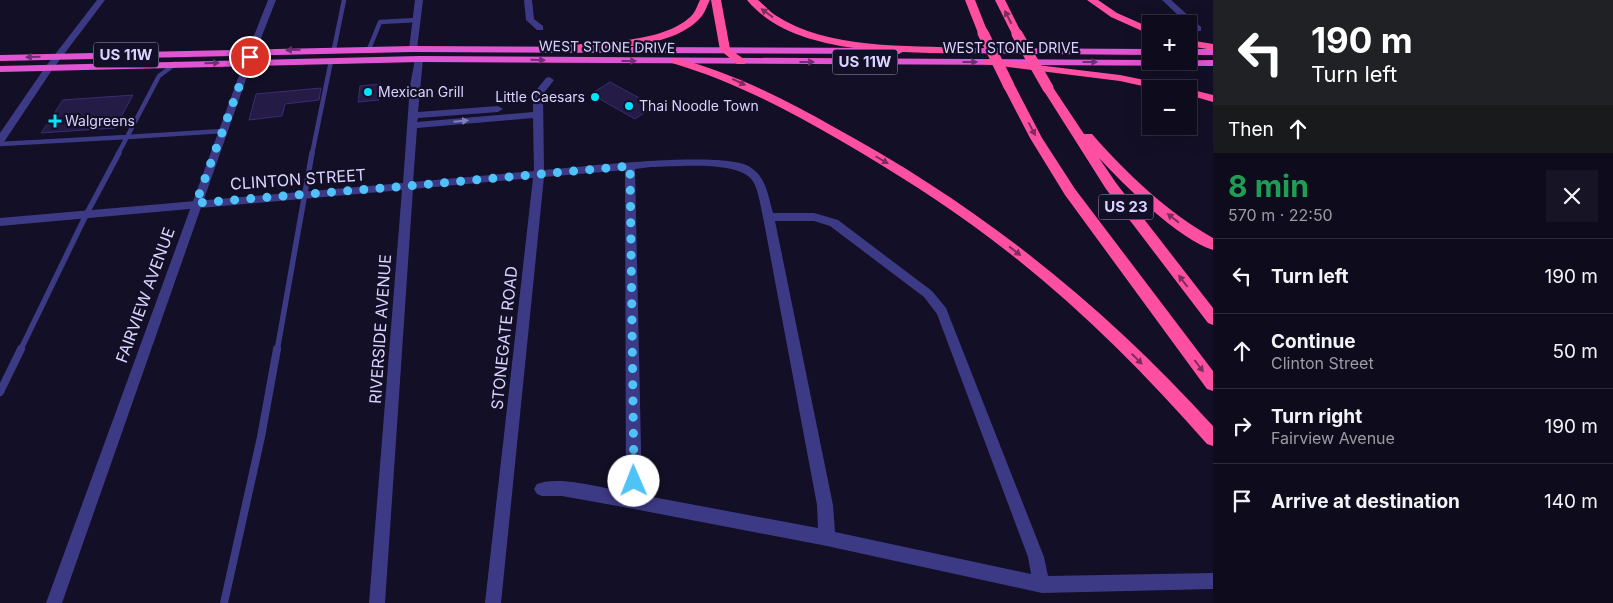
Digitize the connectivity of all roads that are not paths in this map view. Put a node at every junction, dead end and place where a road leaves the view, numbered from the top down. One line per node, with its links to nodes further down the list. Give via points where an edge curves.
1 (101, 0): 32 (street)
2 (272, 0): 27 (street, FAIRVIEW AVENUE)
3 (344, 0): 25 (lane)
4 (419, 0): 14 (street)
5 (528, 0): 15 (street, via 530,20)
6 (705, 0): 22 (highway, via 691,21 664,35 633,43)
7 (716, 0): 26 (highway)
8 (752, 0): 28 (highway, one-way to 8, via 855,44 824,38 769,16)
9 (961, 0): 17 (highway)
10 (970, 0): 17 (highway, US 23)
11 (1000, 0): 48 (highway, one-way to 11, bridge)
12 (1092, 0): 16 (highway)
13 (1166, 0): 18 (street)
14 (416, 20): 23 (lane, via 380,22); 24 (street)
15 (540, 28)
16 (1142, 28)
17 (981, 29): 67 (highway, US 23, one-way to 67, bridge, via 1036,138 1070,192)
18 (1198, 30)
19 (1197, 44): 20 (highway)
20 (1213, 47)
21 (537, 48): 22 (highway, WEST STONE DRIVE / US 11W); 24 (highway, WEST STONE DRIVE / US 11W); 34 (highway, via 522,52 435,53)
22 (559, 48): 26 (highway, WEST STONE DRIVE / US 11W)
23 (369, 49): 24 (highway, WEST STONE DRIVE / US 11W); 25 (highway, WEST STONE DRIVE / US 11W)
24 (412, 49): 35 (highway, via 401,54 351,55)
25 (334, 50): 27 (highway, WEST STONE DRIVE / US 11W, one-way to 27)
26 (725, 50): 28 (highway, WEST STONE DRIVE / US 11W); 38 (highway)
27 (252, 51): 32 (highway, WEST STONE DRIVE / US 11W); 37 (street, FAIRVIEW AVENUE)
28 (967, 51): 29 (highway, WEST STONE DRIVE / US 11W)
29 (1142, 52)
30 (1197, 52): 31 (highway)
31 (1213, 52)
32 (58, 56): 33 (highway, WEST STONE DRIVE / US 11W, one-way to 33); 43 (street)
33 (0, 58)
34 (419, 59): 35 (highway, WEST STONE DRIVE / US 11W); 36 (highway, WEST STONE DRIVE / US 11W, one-way to 36); 52 (street, RIVERSIDE AVENUE)
35 (331, 61): 37 (highway, WEST STONE DRIVE / US 11W); 60 (lane)
36 (676, 61): 38 (highway, WEST STONE DRIVE / US 11W); 69 (highway, one-way to 69, via 744,84 917,180 960,210 1034,266 1112,333)
37 (248, 62): 41 (highway, WEST STONE DRIVE / US 11W, one-way to 37); 53 (street, FAIRVIEW AVENUE)
38 (741, 62): 39 (highway, WEST STONE DRIVE / US 11W, one-way to 39)
39 (988, 62): 40 (highway, WEST STONE DRIVE / US 11W, one-way to 40); 47 (highway, via 1077,71)
40 (1213, 63)
41 (176, 64): 42 (highway, WEST STONE DRIVE / US 11W); 45 (lane)
42 (153, 65): 43 (highway, WEST STONE DRIVE / US 11W); 45 (lane)
43 (49, 68): 44 (highway, WEST STONE DRIVE / US 11W); 55 (street)
44 (0, 69)
45 (158, 76): 54 (lane)
46 (549, 80): 51 (street, STONEGATE ROAD, via 538,94)
47 (1142, 83)
48 (1048, 88): 65 (highway, one-way to 48, via 1145,195 1095,146); 66 (highway, US 23, one-way to 48, via 1111,186)
49 (1197, 94): 50 (highway)
50 (1213, 98)
51 (539, 110): 52 (street); 58 (street, STONEGATE ROAD)
52 (413, 120): 59 (street, RIVERSIDE AVENUE)
53 (223, 131): 54 (lane); 61 (street, FAIRVIEW AVENUE)
54 (127, 137): 56 (lane); 62 (lane)
55 (0, 140)
56 (0, 144)
57 (630, 166): 58 (street, CLINTON STREET); 63 (street, CLINTON STREET, via 722,164 745,168 758,178); 71 (street)
58 (539, 173): 59 (street, CLINTON STREET); 78 (street, STONEGATE ROAD)
59 (408, 186): 60 (street, CLINTON STREET); 77 (street, RIVERSIDE AVENUE)
60 (303, 195): 61 (street, CLINTON STREET); 76 (lane, via 299,233 261,437)
61 (196, 203): 62 (street, CLINTON STREET); 75 (street, FAIRVIEW AVENUE)
62 (87, 213): 64 (street, CLINTON STREET); 68 (lane)
63 (769, 217): 72 (street, CLINTON STREET, via 825,505); 74 (street, via 814,217 834,223 938,305 1036,557)
64 (0, 222)
65 (1213, 245)
66 (1213, 319)
67 (1213, 384)
68 (0, 392)
69 (1213, 438)
70 (542, 489): 71 (street, via 562,489)
71 (634, 501): 72 (street)
72 (827, 538): 74 (street)
73 (1213, 581): 74 (street)
74 (1042, 585)
75 (54, 603)
76 (224, 603)
77 (377, 603)
78 (493, 603)

